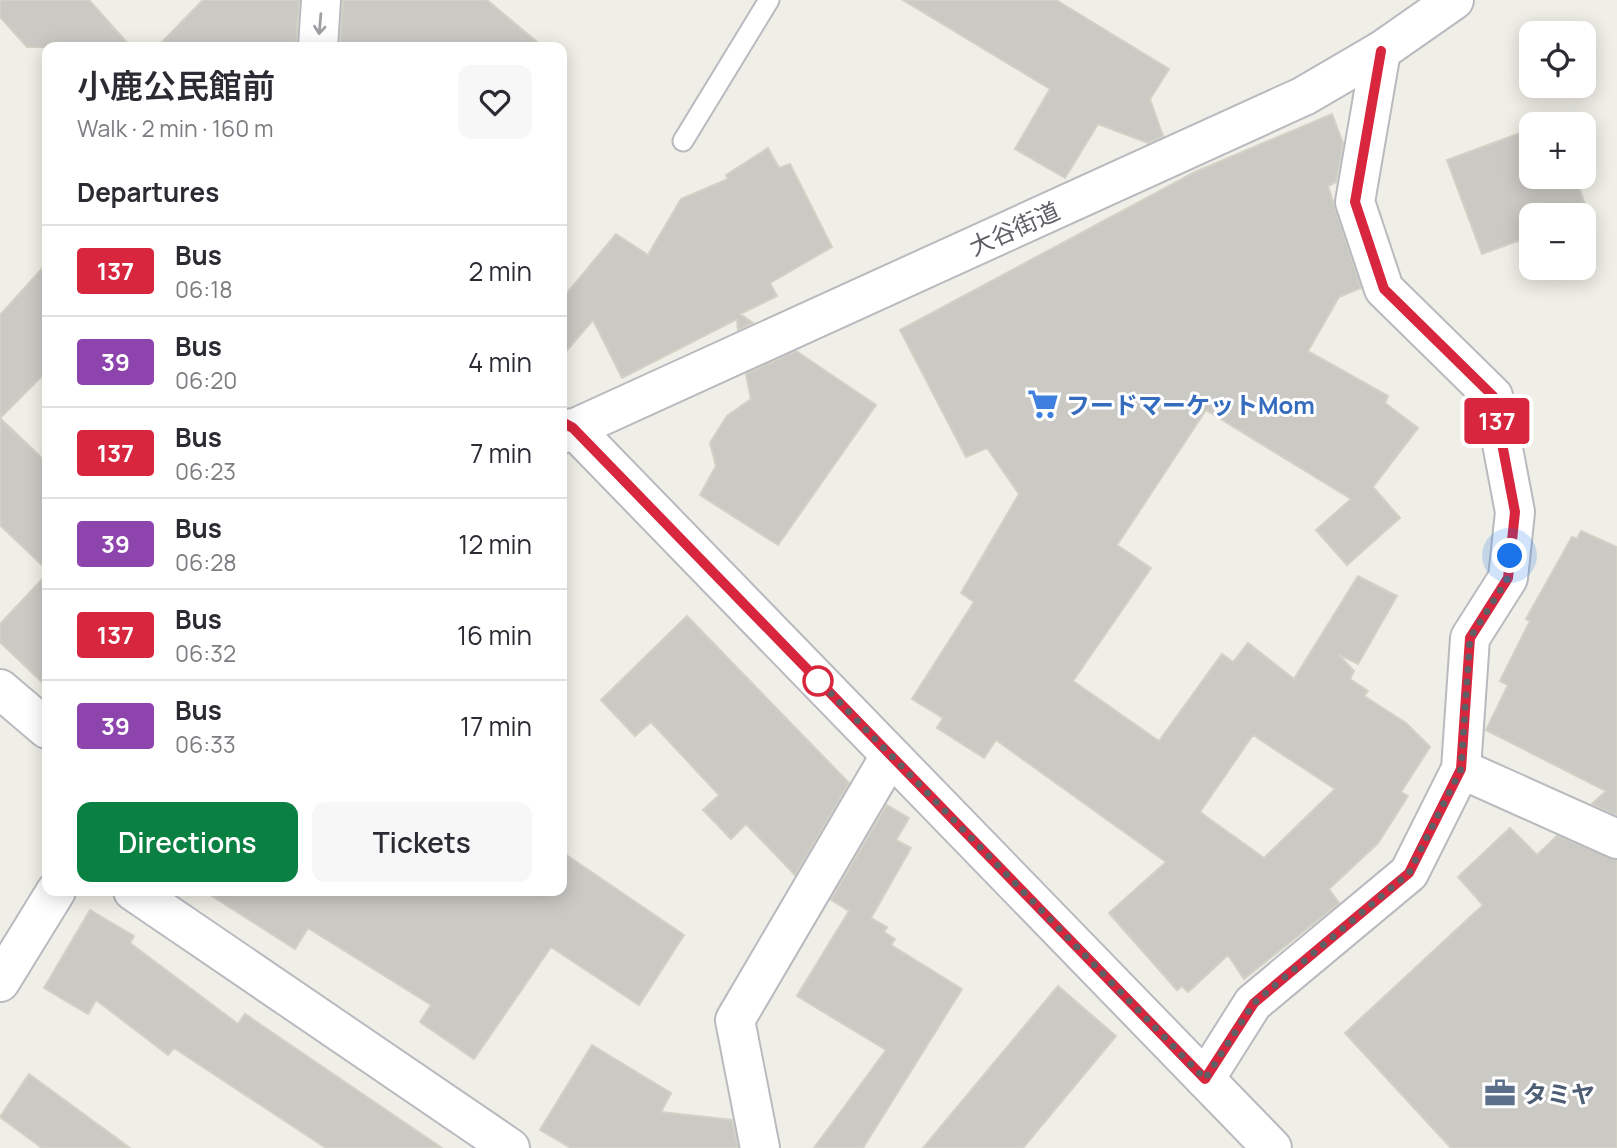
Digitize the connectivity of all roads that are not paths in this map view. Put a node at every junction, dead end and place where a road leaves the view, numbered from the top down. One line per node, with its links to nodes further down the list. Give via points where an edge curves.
1 (321, 0): 4 (street, one-way to 4)
2 (769, 0): 6 (lane)
3 (1450, 1): 5 (street, 大谷街道)
4 (318, 42)
5 (1381, 51): 7 (street, 大谷街道, via 1304,96); 12 (street, via 1355,202 1384,289 1493,396 1515,512 1508,578 1470,638)
6 (683, 141)
7 (567, 428)
8 (567, 429): 11 (street)
9 (0, 689): 10 (street)
10 (42, 725)
11 (890, 755): 17 (street); 19 (street, via 735,1020)
12 (1461, 769): 13 (street); 17 (street, via 1409,873 1254,1003)
13 (1617, 839)
14 (53, 896): 16 (street)
15 (140, 896): 18 (street)
16 (0, 982)
17 (1205, 1079): 20 (street)
18 (510, 1148)
19 (760, 1148)
20 (1272, 1148)

